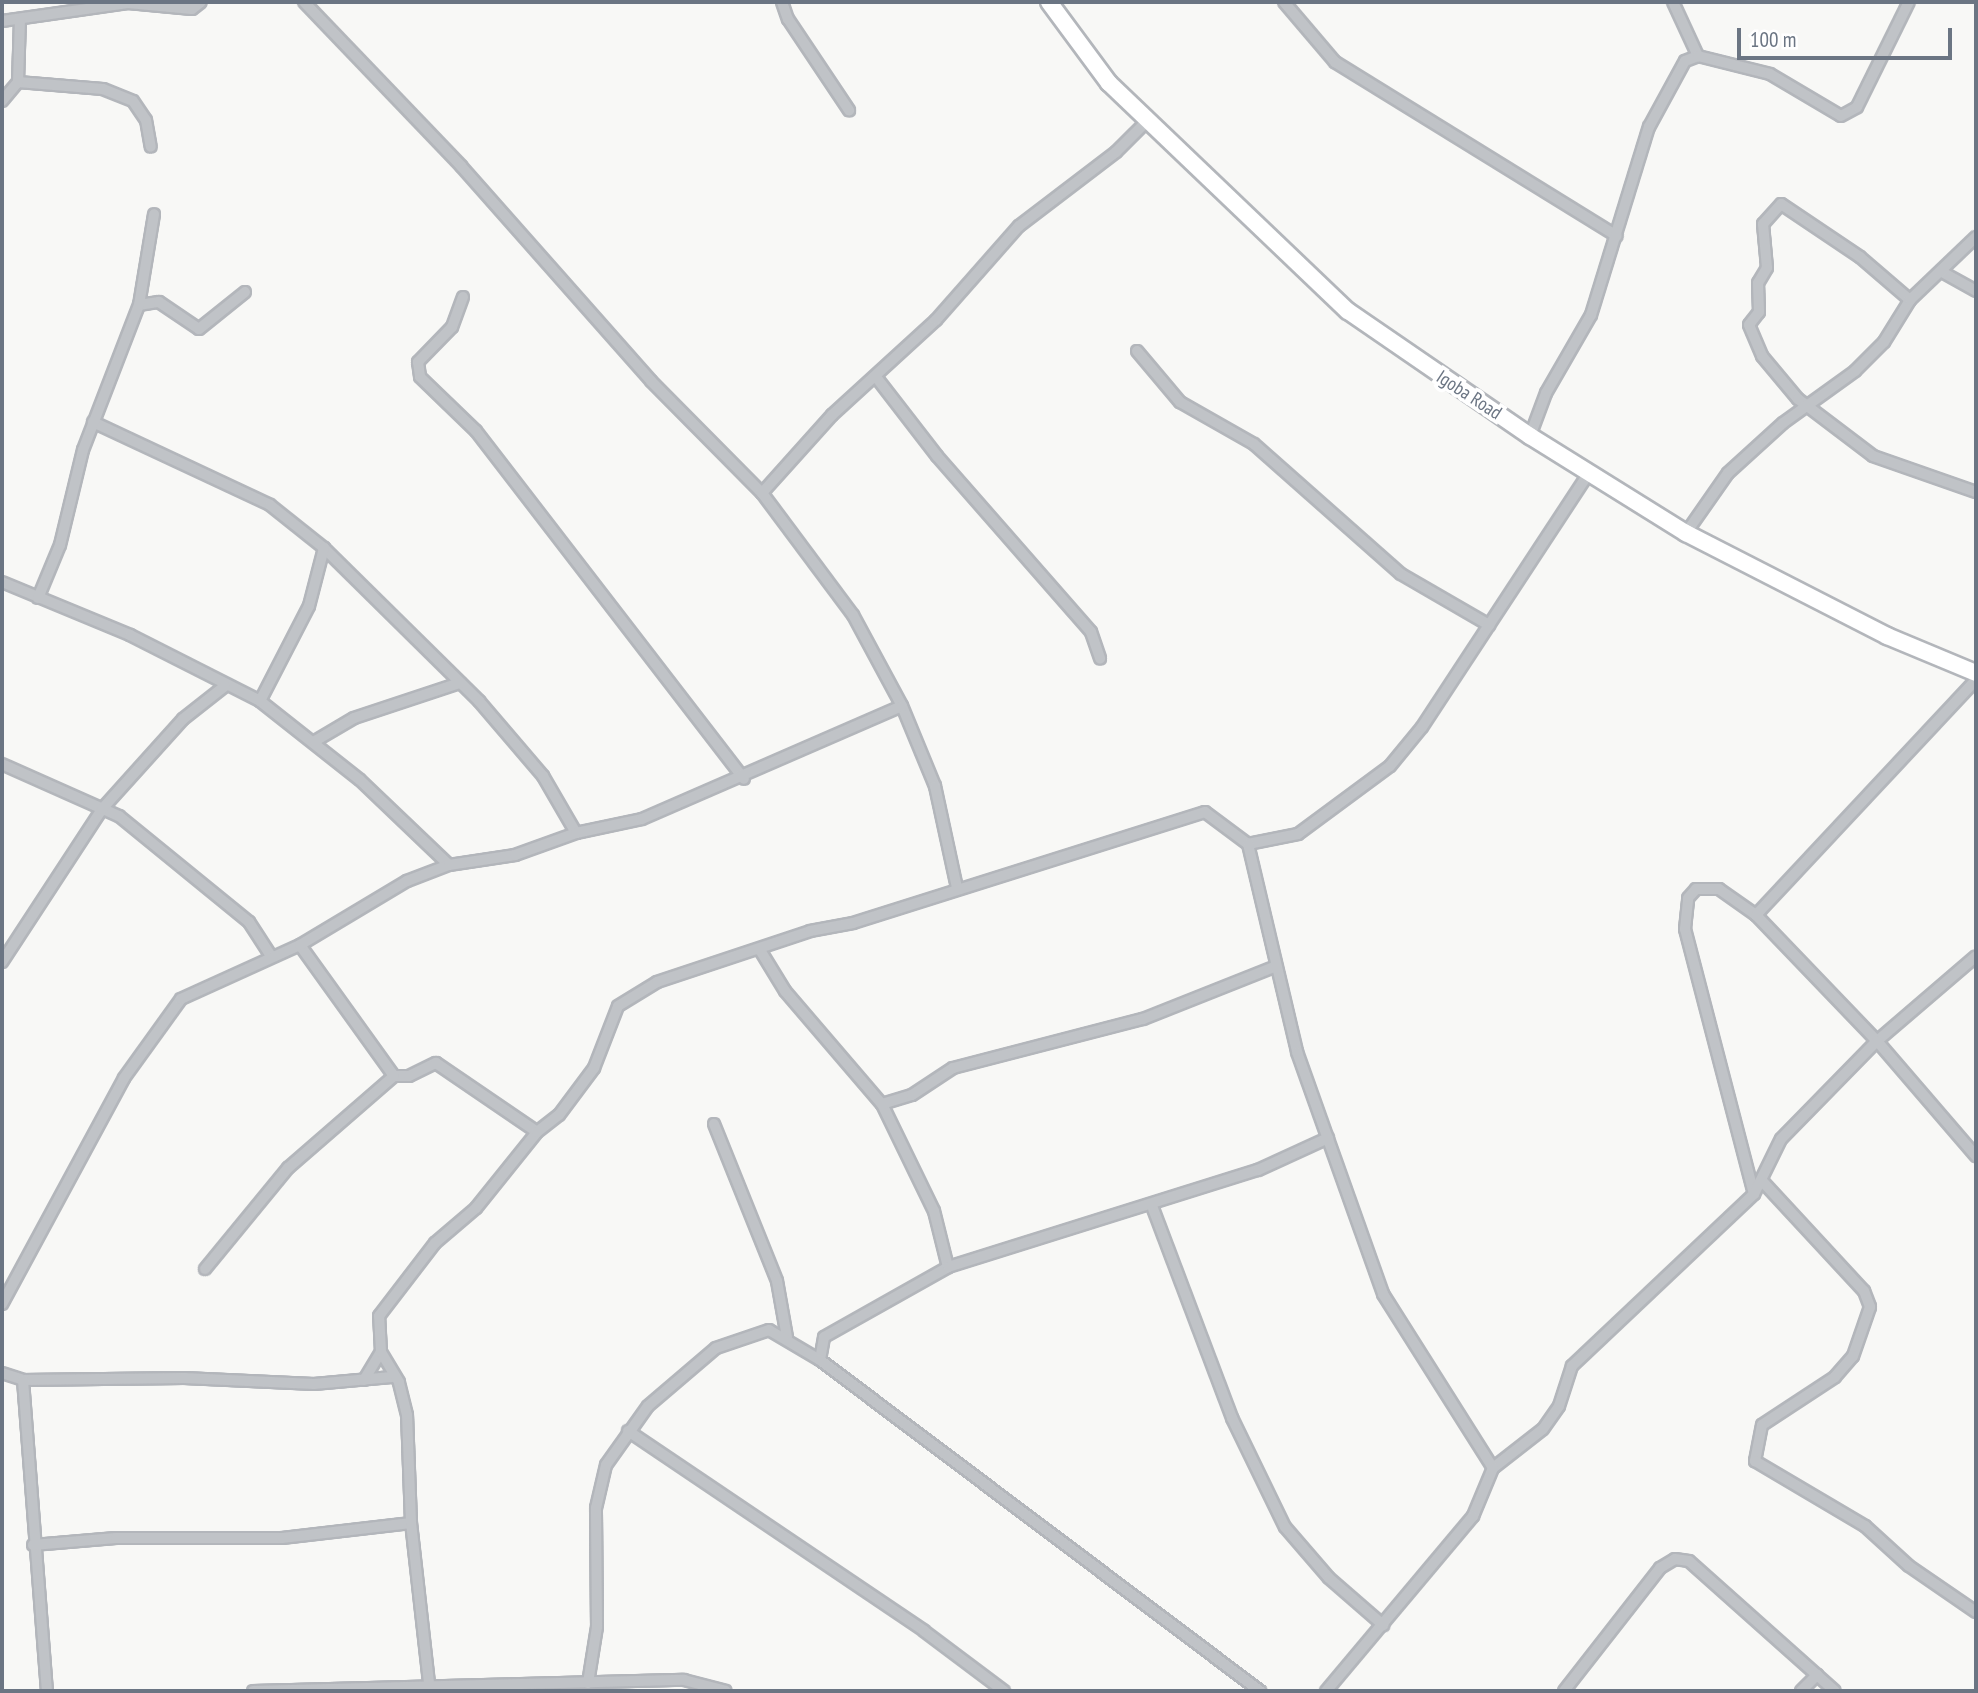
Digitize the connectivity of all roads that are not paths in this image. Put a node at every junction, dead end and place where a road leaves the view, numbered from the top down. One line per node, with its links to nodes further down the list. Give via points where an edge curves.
1 (201, 2): 8 (street, via 192,9 128,3)
2 (304, 2): 32 (street, via 461,166 651,381)
3 (782, 2): 13 (street, via 788,19)
4 (1049, 2): 14 (street, Igoba Road, via 1109,83)
5 (1284, 2): 17 (street, via 1335,62)
6 (1673, 2): 10 (street)
7 (1909, 2): 10 (street, via 1857,107 1841,116 1770,74)
8 (20, 20): 9 (street); 11 (street)
9 (2, 21)
10 (1698, 56): 17 (street, via 1685,61 1649,127)
11 (18, 82): 12 (street); 15 (street, via 103,89 133,101 146,120)
12 (2, 102)
13 (849, 110)
14 (1148, 120): 26 (street, via 1116,152 1019,226); 29 (street, Igoba Road, via 1348,311)
15 (151, 147)
16 (154, 214): 24 (street)
17 (1617, 236): 29 (street, via 1591,315 1546,394)
18 (1976, 237): 19 (street)
19 (1942, 272): 20 (street); 23 (street)
20 (1976, 291)
21 (245, 292): 24 (street, via 199,329 159,302)
22 (463, 297): 47 (street, via 452,327 418,362 420,377 484,441)
23 (1910, 300): 27 (street, via 1884,342); 27 (street, via 1860,257 1781,204 1763,223 1767,268 1758,283 1759,312 1749,325 1756,348)
24 (139, 305): 28 (street)
25 (1137, 351): 37 (street, via 1180,402 1254,444 1401,574)
26 (876, 377): 32 (street, via 832,415); 38 (street, via 937,456 1091,632)
27 (1807, 407): 31 (street, via 1873,456); 33 (street, via 1728,473)
28 (93, 422): 34 (street, via 163,459 271,505); 36 (street, via 60,545)
29 (1530, 436): 30 (street, Igoba Road)
30 (1588, 473): 33 (street, Igoba Road); 37 (street)
31 (1976, 492)
32 (762, 493): 44 (street, via 853,615)
33 (1686, 533): 39 (street, Igoba Road, via 1876,631)
34 (324, 548): 41 (street, via 385,602); 43 (street, via 309,606)
35 (2, 582): 36 (street)
36 (38, 598): 42 (street, via 130,635)
37 (1489, 625): 50 (street, via 1422,727 1390,766 1298,834)
38 (1100, 658)
39 (1976, 673)
40 (1976, 680): 53 (street)
41 (460, 683): 45 (street, via 354,718); 49 (street, via 543,776)
42 (225, 686): 43 (street); 48 (street, via 183,719)
43 (260, 701): 45 (street)
44 (902, 706): 47 (street); 52 (street, via 935,786)
45 (314, 741): 51 (street)
46 (2, 764): 48 (street)
47 (744, 779): 49 (street, via 642,819)
48 (102, 809): 56 (street, via 119,816 249,922); 58 (street)
49 (576, 833): 51 (street, via 515,855)
50 (1248, 844): 52 (street, via 1221,819 1191,812); 59 (street)
51 (449, 865): 54 (street, via 407,881)
52 (957, 888): 55 (street)
53 (1756, 915): 60 (street); 68 (street, via 1719,889 1703,886 1688,898 1685,929)
54 (299, 945): 56 (street); 61 (street)
55 (760, 950): 62 (street, via 785,991); 64 (street, via 657,982 618,1006 594,1068 559,1115)
56 (271, 956): 72 (street, via 198,988 169,1012 124,1078)
57 (1976, 956): 60 (street)
58 (2, 962)
59 (1276, 966): 62 (street, via 1143,1019 954,1068 912,1095); 65 (street, via 1297,1052)
60 (1877, 1041): 66 (street); 67 (street, via 1781,1139)
61 (394, 1076): 64 (street, via 409,1076 436,1063); 71 (street, via 288,1168)
62 (882, 1104): 70 (street, via 934,1211)
63 (714, 1124): 73 (street, via 777,1281)
64 (537, 1132): 74 (street, via 476,1208 435,1243 379,1316)
65 (1328, 1138): 69 (street, via 1258,1170); 81 (street, via 1350,1209 1399,1328)
66 (1976, 1156)
67 (1763, 1182): 68 (street); 84 (street, via 1864,1291 1870,1307 1853,1356 1835,1377 1762,1425 1755,1461 1865,1526 1909,1566)
68 (1755, 1194): 81 (street, via 1573,1366 1552,1419 1515,1455)
69 (1152, 1206): 70 (street); 85 (street, via 1232,1418 1285,1527 1329,1578)
70 (948, 1267): 75 (street, via 824,1337)
71 (205, 1269)
72 (2, 1304)
73 (788, 1337): 75 (street); 80 (street, via 754,1332 716,1348)
74 (382, 1352): 77 (street); 79 (street)
75 (820, 1360): 94 (street)
76 (2, 1373): 78 (street)
77 (392, 1377): 79 (street); 82 (street, via 399,1382 407,1415)
78 (23, 1380): 79 (street); 83 (street)
79 (364, 1380)
80 (628, 1431): 87 (street, via 606,1465 596,1508 597,1627); 93 (street, via 924,1631)
81 (1493, 1468): 85 (street, via 1473,1516)
82 (411, 1523): 83 (street, via 282,1538 116,1538); 88 (street)
83 (33, 1545): 90 (street)
84 (1976, 1612)
85 (1383, 1625): 95 (street)
86 (1817, 1675): 96 (street, via 1689,1561 1675,1559 1660,1568); 97 (street); 98 (street)
87 (588, 1682): 89 (street); 92 (street, via 701,1680)
88 (429, 1683): 89 (street); 91 (street)
89 (511, 1688)
90 (47, 1691)
91 (253, 1691)
92 (726, 1691)
93 (1004, 1691)
94 (1260, 1691)
95 (1326, 1691)
96 (1564, 1691)
97 (1801, 1691)
98 (1835, 1691)

